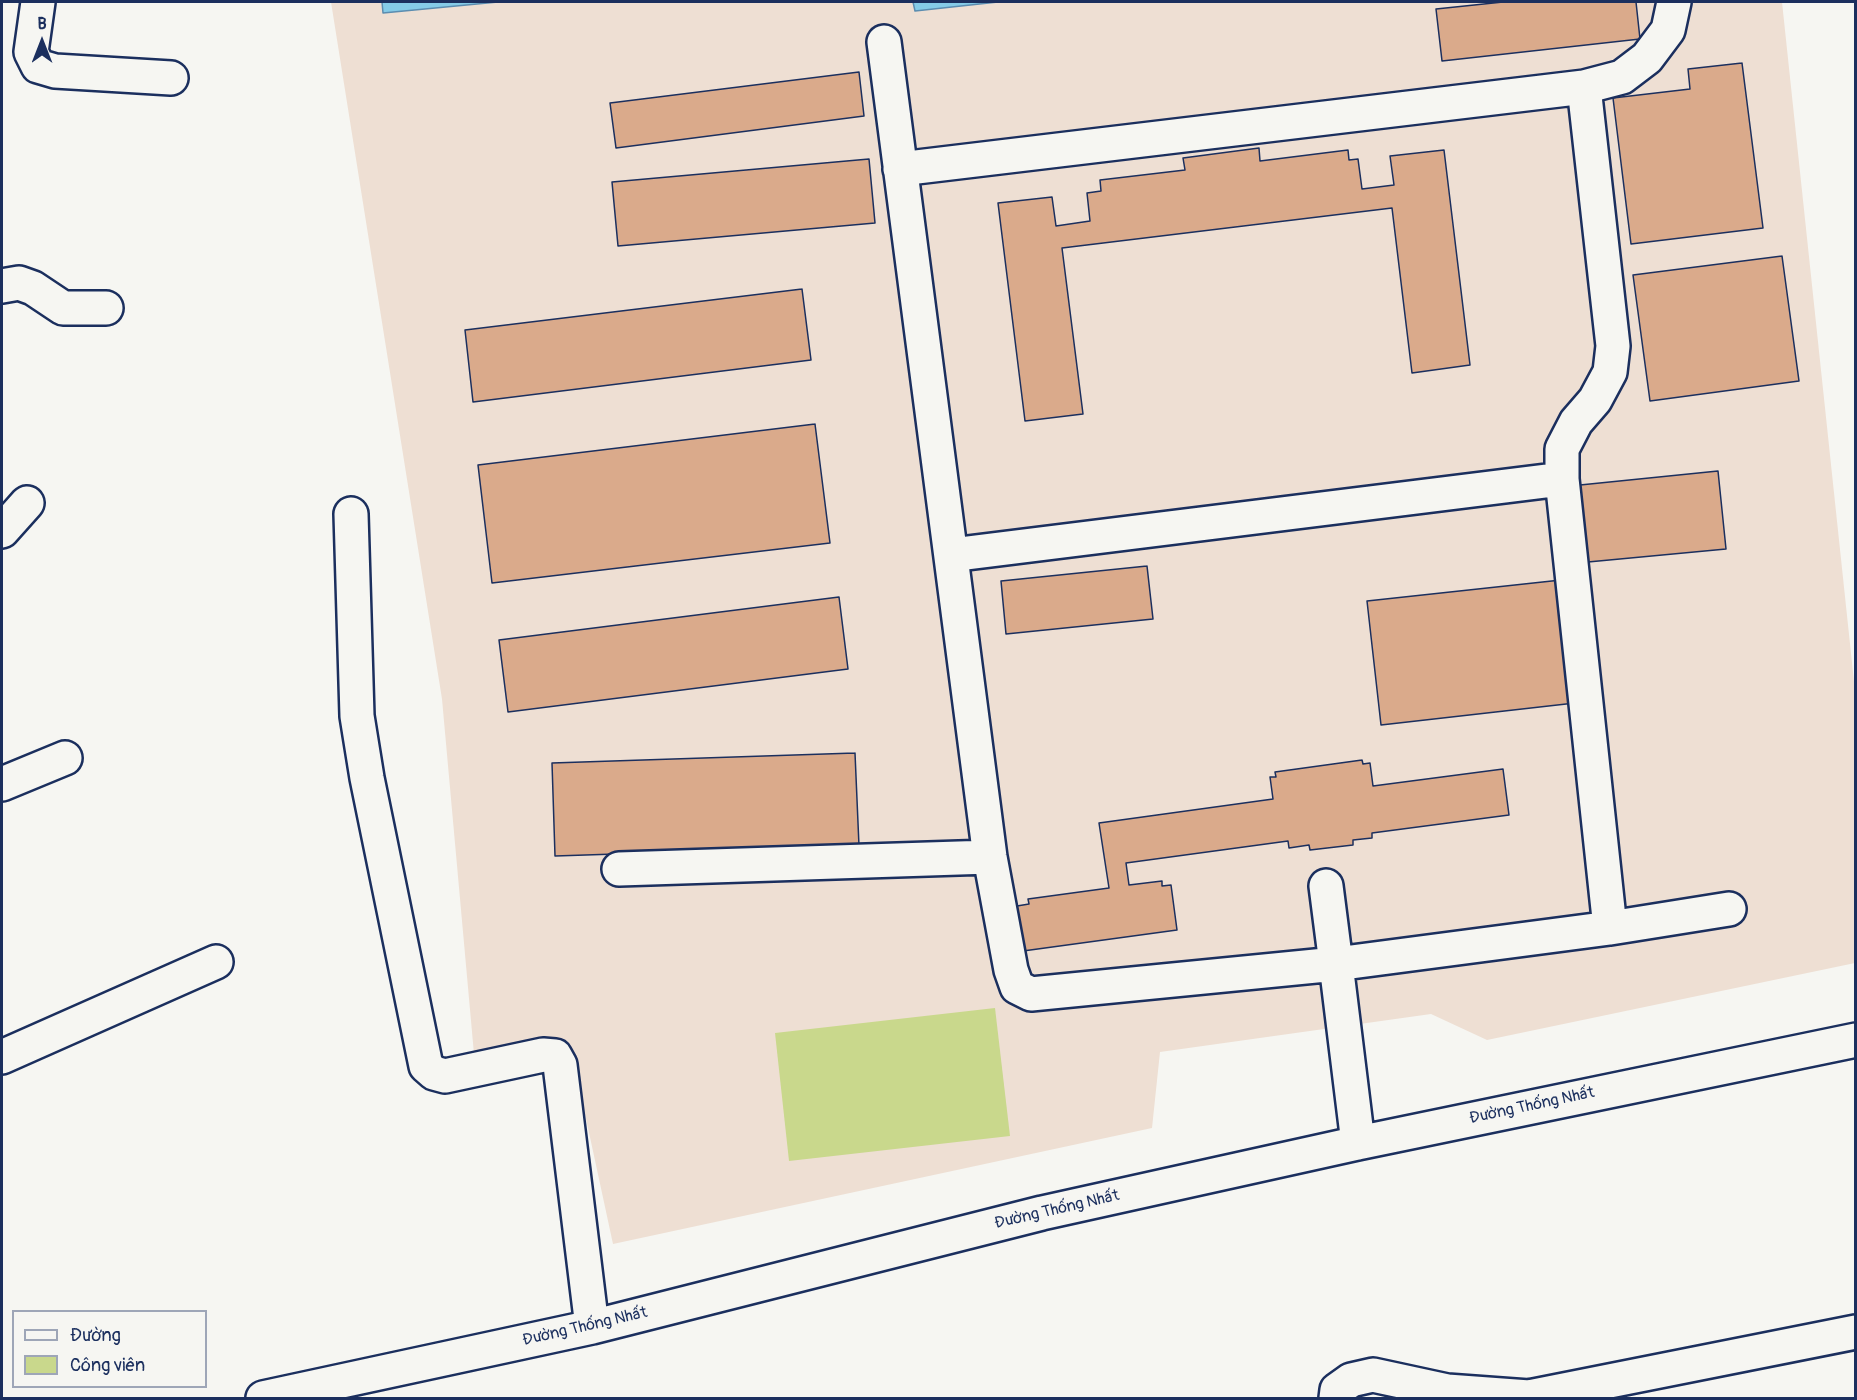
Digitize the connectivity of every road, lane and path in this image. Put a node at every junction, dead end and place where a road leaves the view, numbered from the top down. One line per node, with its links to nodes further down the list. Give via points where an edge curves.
1 (38, 2): 4 (street, via 31,52 38,66 55,71)
2 (1674, 2): 5 (street, via 1668,30 1647,58 1622,77)
3 (884, 42): 6 (street)
4 (171, 78)
5 (1584, 87): 6 (street); 9 (street, via 1613,346 1610,372 1562,449)
6 (900, 169): 13 (street)
7 (2, 286): 8 (street, via 26,285 63,308)
8 (105, 308)
9 (1562, 479): 13 (street); 20 (street)
10 (27, 503): 12 (street)
11 (351, 514): 26 (street, via 357,716 426,1066 445,1076 543,1055 555,1056 560,1065)
12 (2, 531)
13 (951, 555): 16 (street)
14 (65, 758): 15 (street)
15 (2, 784)
16 (990, 857): 17 (street); 22 (street, via 1011,970 1017,987 1031,994)
17 (619, 869)
18 (1326, 886): 22 (street)
19 (1729, 909): 20 (street)
20 (1610, 928): 22 (street)
21 (216, 962): 24 (street)
22 (1336, 964): 25 (street)
23 (1856, 1040): 25 (street, Đường Thống Nhất)
24 (2, 1056)
25 (1358, 1143): 26 (street, Đường Thống Nhất, via 1042,1213)
26 (592, 1326): 28 (street, Đường Thống Nhất)
27 (1856, 1332): 29 (street, via 1529,1397 1446,1391 1373,1375 1351,1380 1337,1390)
28 (263, 1398)
29 (1336, 1398)

